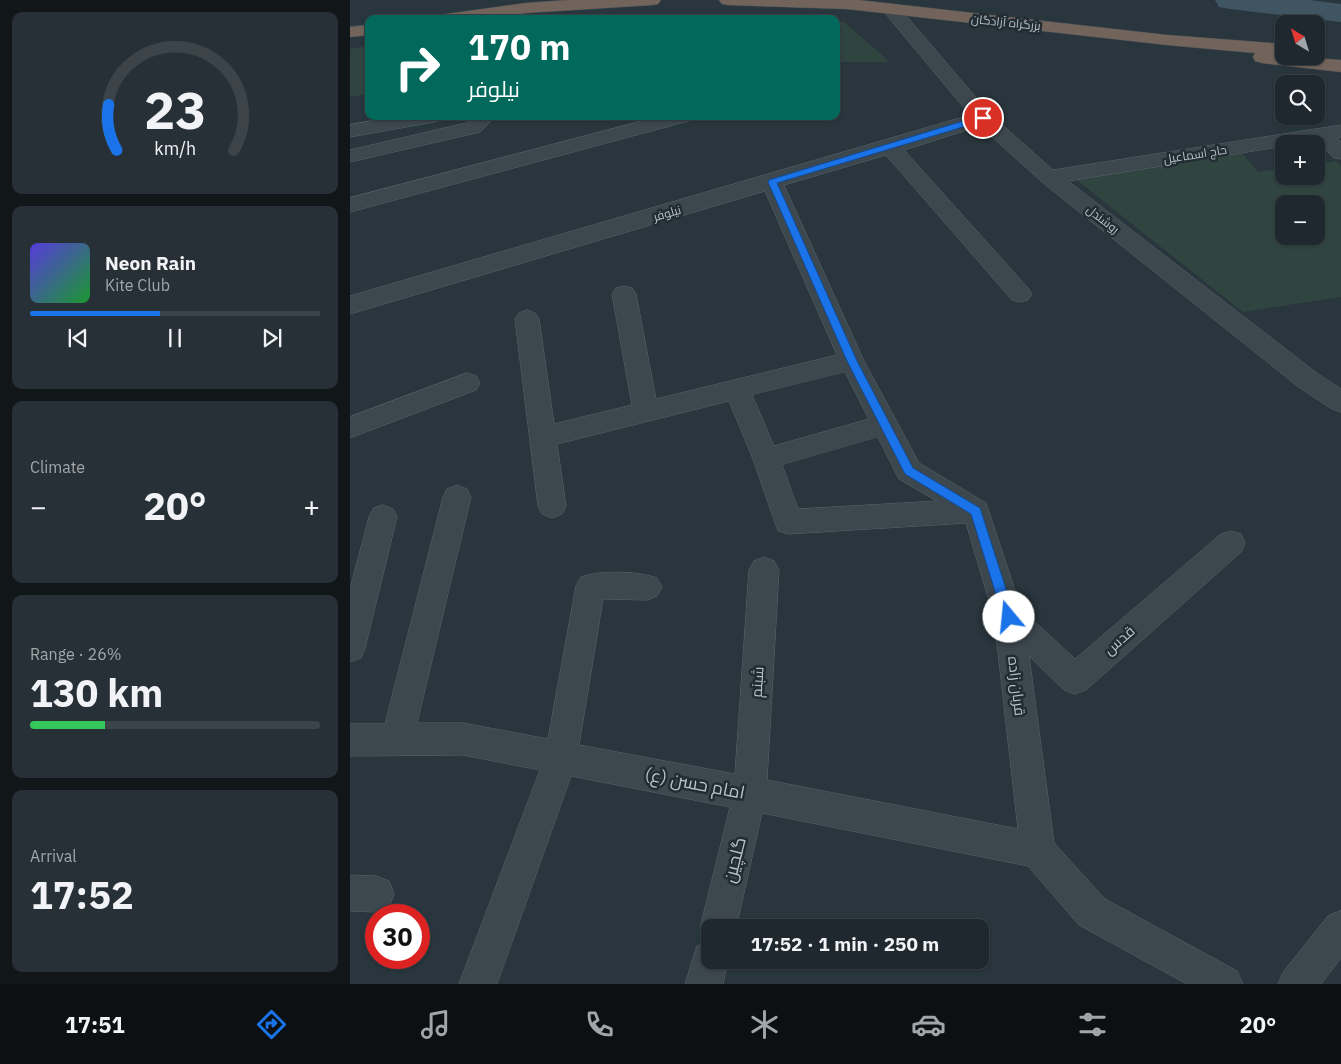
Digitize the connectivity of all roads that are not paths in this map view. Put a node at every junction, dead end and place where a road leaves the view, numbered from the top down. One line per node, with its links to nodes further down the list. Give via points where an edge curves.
1 (652, 0): 4 (highway, via 526,8)
2 (728, 0): 3 (highway, بزرگراه آزادگان, via 847,4)
3 (891, 9): 7 (highway, بزرگراه آزادگان); 12 (street, روشندل)
4 (475, 15)
5 (365, 30): 6 (highway)
6 (350, 32)
7 (1167, 40): 8 (highway, بزرگراه آزادگان); 11 (highway, via 1270,59)
8 (1275, 49)
9 (1325, 53): 10 (highway)
10 (1341, 54)
11 (1341, 66)
12 (983, 118): 18 (street, نیلوفر); 21 (street, روشندل)
13 (412, 120): 16 (street)
14 (482, 120): 20 (street, via 473,128)
15 (671, 120): 23 (street)
16 (350, 131)
17 (1331, 132): 19 (street); 21 (street, حاج اسماعیل)
18 (890, 147): 22 (street, نیلوفر); 25 (street)
19 (1341, 153)
20 (350, 156)
21 (1049, 177): 31 (street, روشندل, via 1309,381)
22 (772, 182): 26 (street, نیلوفر); 28 (street)
23 (350, 205)
24 (624, 294): 32 (street)
25 (1020, 294)
26 (350, 305)
27 (526, 319): 35 (street)
28 (852, 361): 30 (street); 33 (street)
29 (466, 383): 34 (street)
30 (737, 390): 32 (street); 36 (street)
31 (1341, 402)
32 (646, 412): 35 (street)
33 (885, 425): 36 (street); 39 (street, via 909,471)
34 (350, 428)
35 (543, 437): 38 (street)
36 (766, 459): 39 (street, via 788,522)
37 (457, 497): 46 (street)
38 (552, 506)
39 (976, 511): 44 (street, قربان زاده)
40 (383, 517): 45 (street)
41 (1231, 543): 44 (street, قدس, via 1075,679)
42 (764, 570): 49 (street, شبنم)
43 (647, 587): 48 (street, via 591,586)
44 (1009, 617): 50 (street, قربان زاده)
45 (350, 648)
46 (396, 739): 47 (street, امام حسن (ع)); 48 (street, امام حسن (ع), via 463,739)
47 (350, 740)
48 (561, 757): 49 (street, امام حسن (ع)); 54 (street)
49 (750, 793): 50 (street, امام حسن (ع)); 51 (street, گلچین)
50 (1038, 851): 56 (street, via 1092,912)
51 (720, 919)
52 (1341, 929): 57 (street)
53 (707, 969): 55 (street)
54 (478, 984)
55 (704, 984)
56 (1224, 984)
57 (1297, 984)

